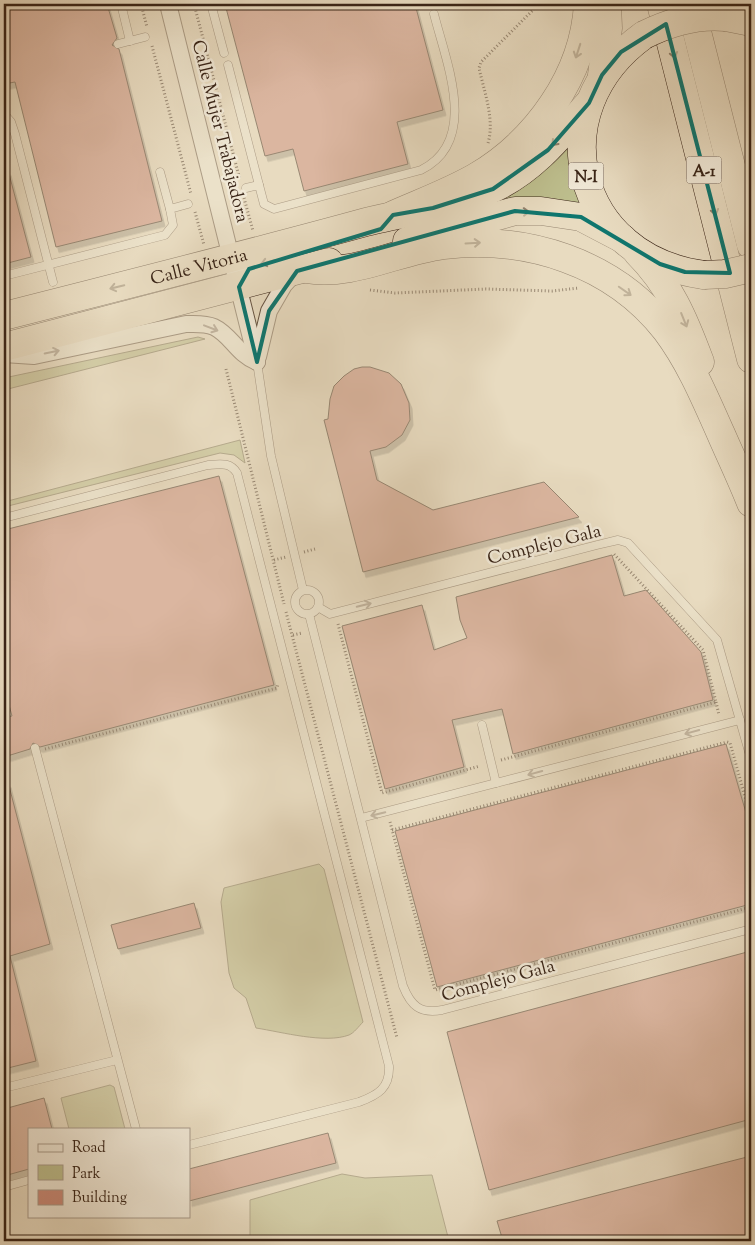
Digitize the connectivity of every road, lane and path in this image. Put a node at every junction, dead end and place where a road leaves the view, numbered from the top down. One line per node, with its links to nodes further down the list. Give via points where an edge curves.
1 (121, 4): 14 (lane)
2 (141, 4): 13 (path)
3 (168, 4): 34 (street, Calle Mujer Trabajadora)
4 (194, 4): 30 (path)
5 (211, 4): 17 (lane)
6 (539, 4): 22 (path, via 481,62 479,68 491,134)
7 (588, 4): 29 (highway, one-way to 29, via 588,18 574,66 546,116 526,138 476,177)
8 (606, 4): 19 (highway, via 608,28)
9 (661, 4): 47 (highway, A-1, one-way to 47)
10 (690, 4): 28 (highway, A-1)
11 (434, 14): 24 (lane, via 456,113 451,139 434,163 421,170 274,209 264,204)
12 (728, 14): 19 (highway, N-I, bridge, via 682,19 644,34 621,52); 28 (highway)
13 (147, 36): 14 (lane)
14 (130, 41): 15 (lane)
15 (118, 44)
16 (152, 45): 33 (path)
17 (224, 53)
18 (228, 64): 24 (lane)
19 (602, 75): 20 (highway, N-I)
20 (589, 103): 29 (highway, Calle Vitoria, one-way to 29, via 537,159 494,189 433,208); 31 (highway, N-I, via 582,148 591,195 603,216)
21 (4, 114): 35 (lane, via 15,134)
22 (485, 151)
23 (160, 172): 27 (lane)
24 (258, 185): 25 (lane)
25 (246, 188)
26 (188, 204): 27 (lane)
27 (170, 209): 35 (lane, via 173,225 165,235)
28 (743, 210): 32 (highway, A-1)
29 (392, 215): 34 (highway, Calle Vitoria); 41 (street, Calle Vitoria, one-way to 41, via 381,229 249,269)
30 (254, 235)
31 (630, 245): 36 (highway, N-I, bridge, via 671,269 704,275); 37 (highway, Calle Vitoria, one-way to 31, via 515,212 541,211 581,217); 50 (highway, one-way to 50, via 658,273 680,312)
32 (751, 245)
33 (205, 248)
34 (232, 258): 41 (street, Calle Mujer Trabajadora); 43 (highway, Calle Vitoria, one-way to 43); 44 (street, via 224,274 216,279 117,308)
35 (48, 264): 39 (lane); 40 (lane)
36 (751, 268)
37 (301, 270): 38 (highway, one-way to 38, via 339,271 442,245 485,243 529,246); 41 (highway, Calle Vitoria); 48 (street, via 284,285 269,311)
38 (596, 272): 42 (path, via 589,282 578,288 552,291 486,288 395,293); 50 (highway, one-way to 50, via 631,294 666,330 694,374)
39 (4, 276)
40 (53, 282)
41 (239, 287): 44 (highway, Calle Vitoria); 48 (street, Calle Mujer Trabajadora)
42 (370, 290)
43 (4, 316)
44 (93, 325): 45 (highway, Calle Vitoria)
45 (4, 347)
46 (4, 354): 48 (street, one-way to 48, via 34,356 186,324 204,324 215,327 246,358)
47 (751, 359)
48 (257, 362): 53 (lane, via 271,456)
49 (226, 369): 68 (path, via 282,588 284,610 290,621)
50 (751, 502)
51 (4, 518): 72 (lane, via 208,465 227,464 233,466 237,473 390,1076 386,1087 377,1096)
52 (606, 554): 62 (path, via 614,553 702,650 716,702)
53 (303, 590): 54 (lane, via 317,595); 55 (lane, via 296,596 295,604 298,611)
54 (318, 607): 55 (lane); 58 (lane, Complejo Gala, one-way to 58, via 330,614 618,540 628,543 711,631 717,640)
55 (309, 614): 64 (lane, Complejo Gala)
56 (338, 624): 62 (path, via 382,793)
57 (276, 675): 60 (path, via 277,688)
58 (740, 720): 61 (lane, Complejo Gala); 63 (lane, one-way to 63)
59 (482, 725): 62 (lane)
60 (39, 749): 69 (lane)
61 (751, 759)
62 (491, 763): 63 (lane)
63 (496, 783): 64 (lane, one-way to 64)
64 (361, 818): 67 (lane, Complejo Gala, via 403,986 409,1000 427,1012)
65 (751, 818): 66 (path, via 730,743 727,742 392,830 435,990)
66 (751, 907)
67 (751, 929)
68 (397, 1038)
69 (117, 1060): 70 (lane); 71 (lane)
70 (4, 1088)
71 (136, 1128)
72 (190, 1145)
73 (28, 1180): 74 (lane)
74 (4, 1187)

